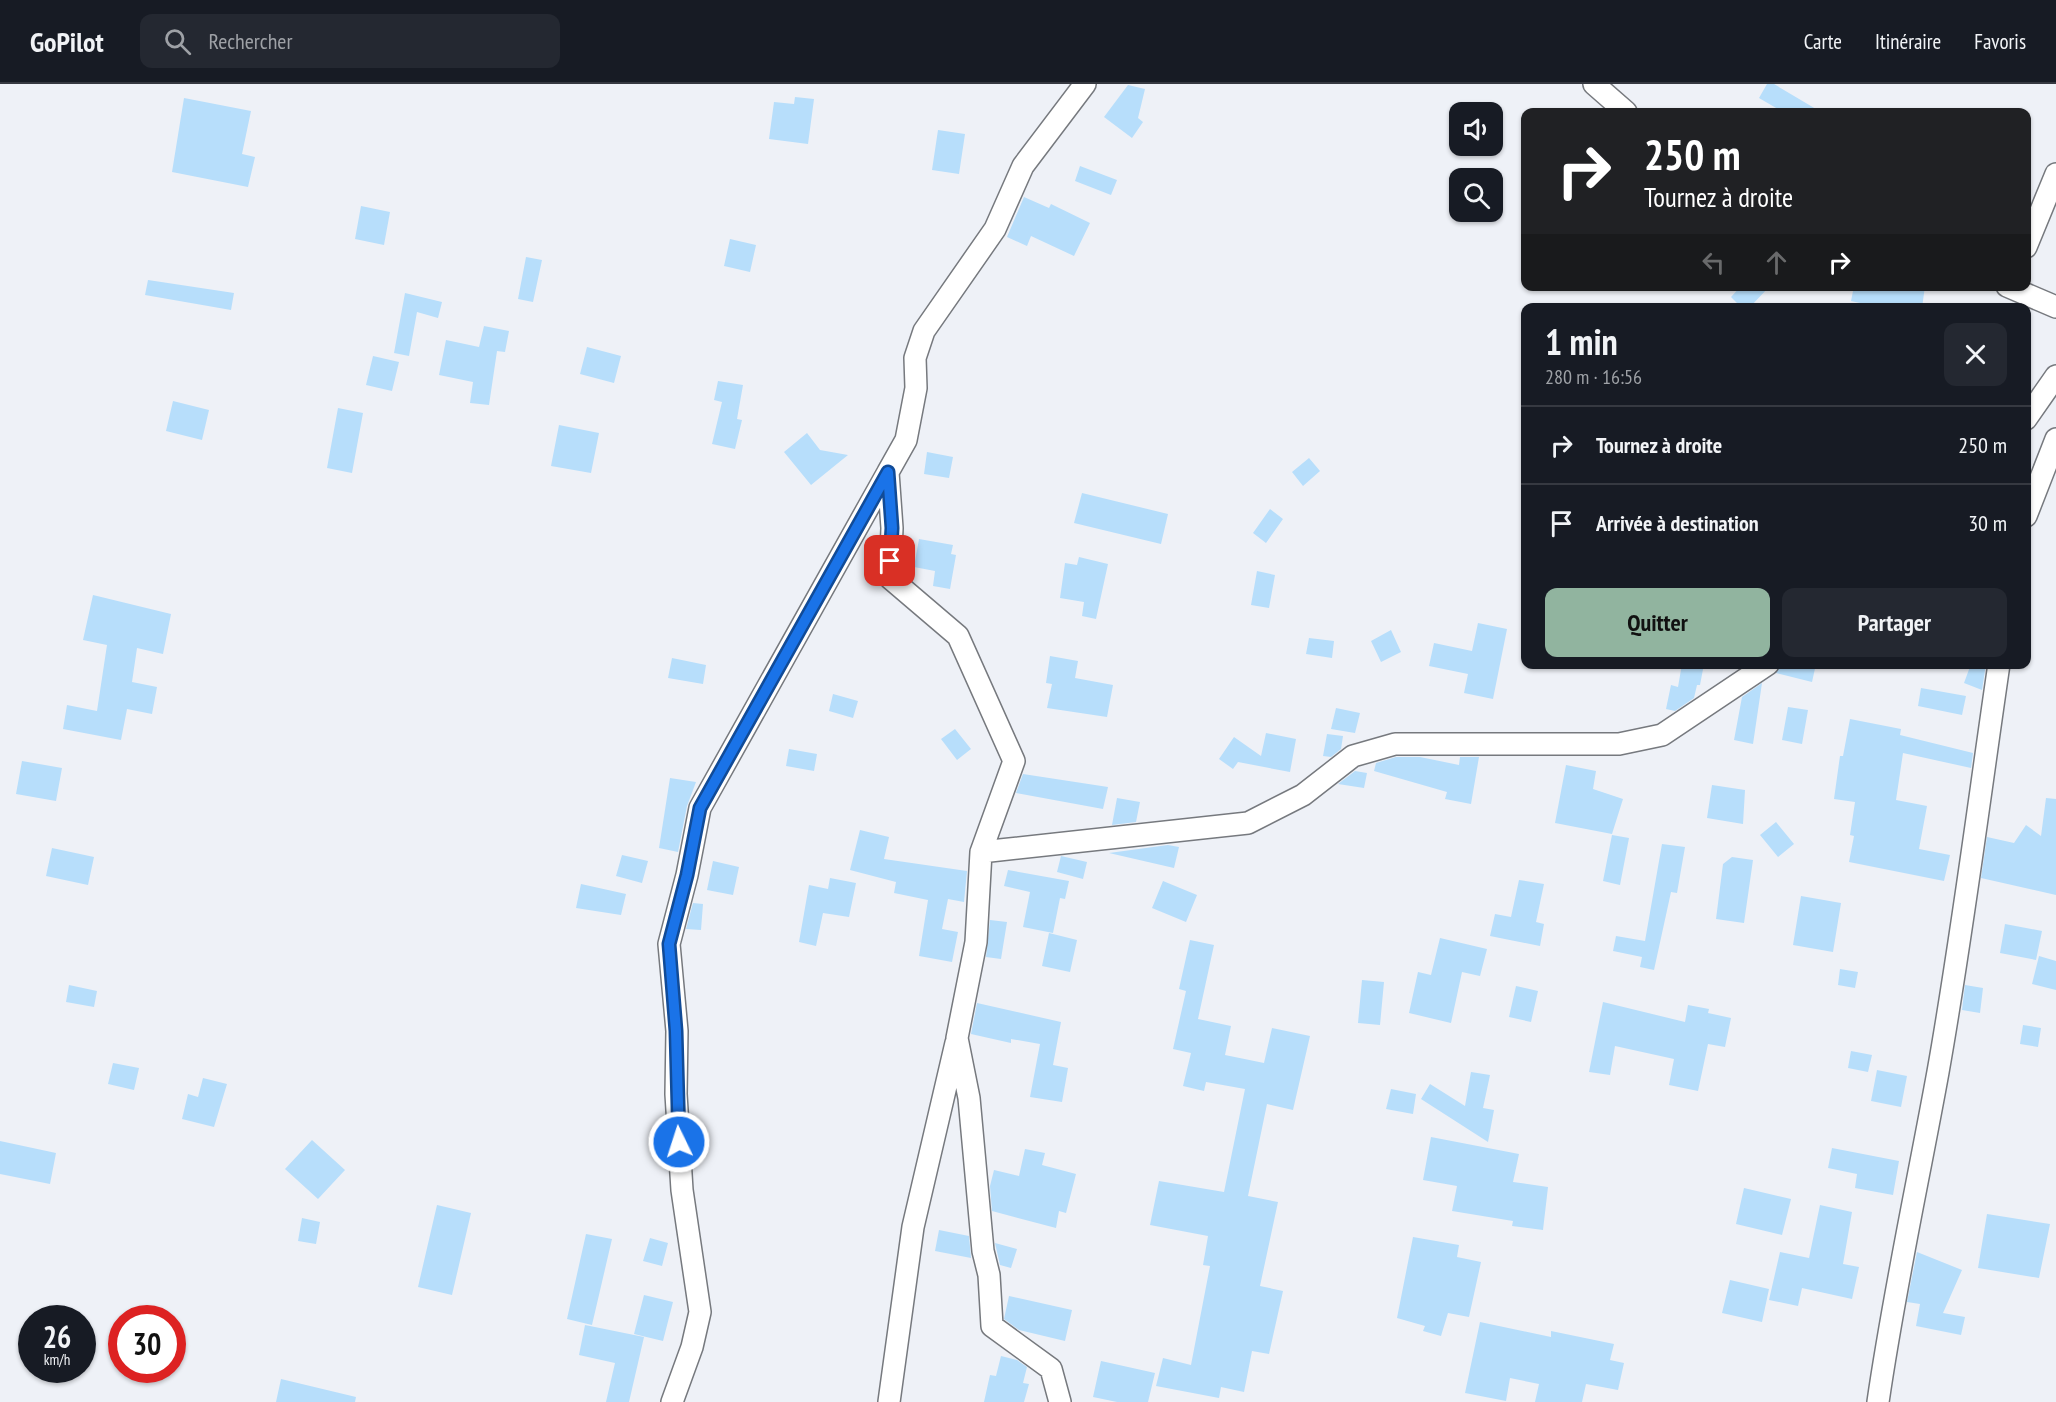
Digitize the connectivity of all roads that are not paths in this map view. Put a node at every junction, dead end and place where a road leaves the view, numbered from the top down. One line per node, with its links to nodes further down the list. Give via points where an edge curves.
1 (1085, 84): 11 (street, via 1023,166 995,229 924,331 915,358 916,388 906,440)
2 (1594, 84): 3 (street)
3 (1621, 108)
4 (2056, 174): 5 (street)
5 (2031, 235)
6 (2018, 291): 7 (street)
7 (2056, 307)
8 (2056, 376): 9 (street)
9 (2031, 412)
10 (2056, 439): 12 (street)
11 (888, 472): 15 (street, via 890,578 958,636 1014,760); 17 (street, via 700,808 694,832 669,944 682,1190 700,1312)
12 (2031, 503)
13 (1761, 669): 15 (street, via 1662,735 1619,744 1395,744 1353,756 1303,795 1248,823)
14 (1998, 669): 20 (street, via 1956,963 1890,1317)
15 (981, 852): 16 (street, via 976,942)
16 (957, 1038): 18 (street, via 913,1227); 19 (street, via 969,1098 992,1326 1051,1369)
17 (672, 1402)
18 (889, 1402)
19 (1060, 1402)
20 (1878, 1402)

